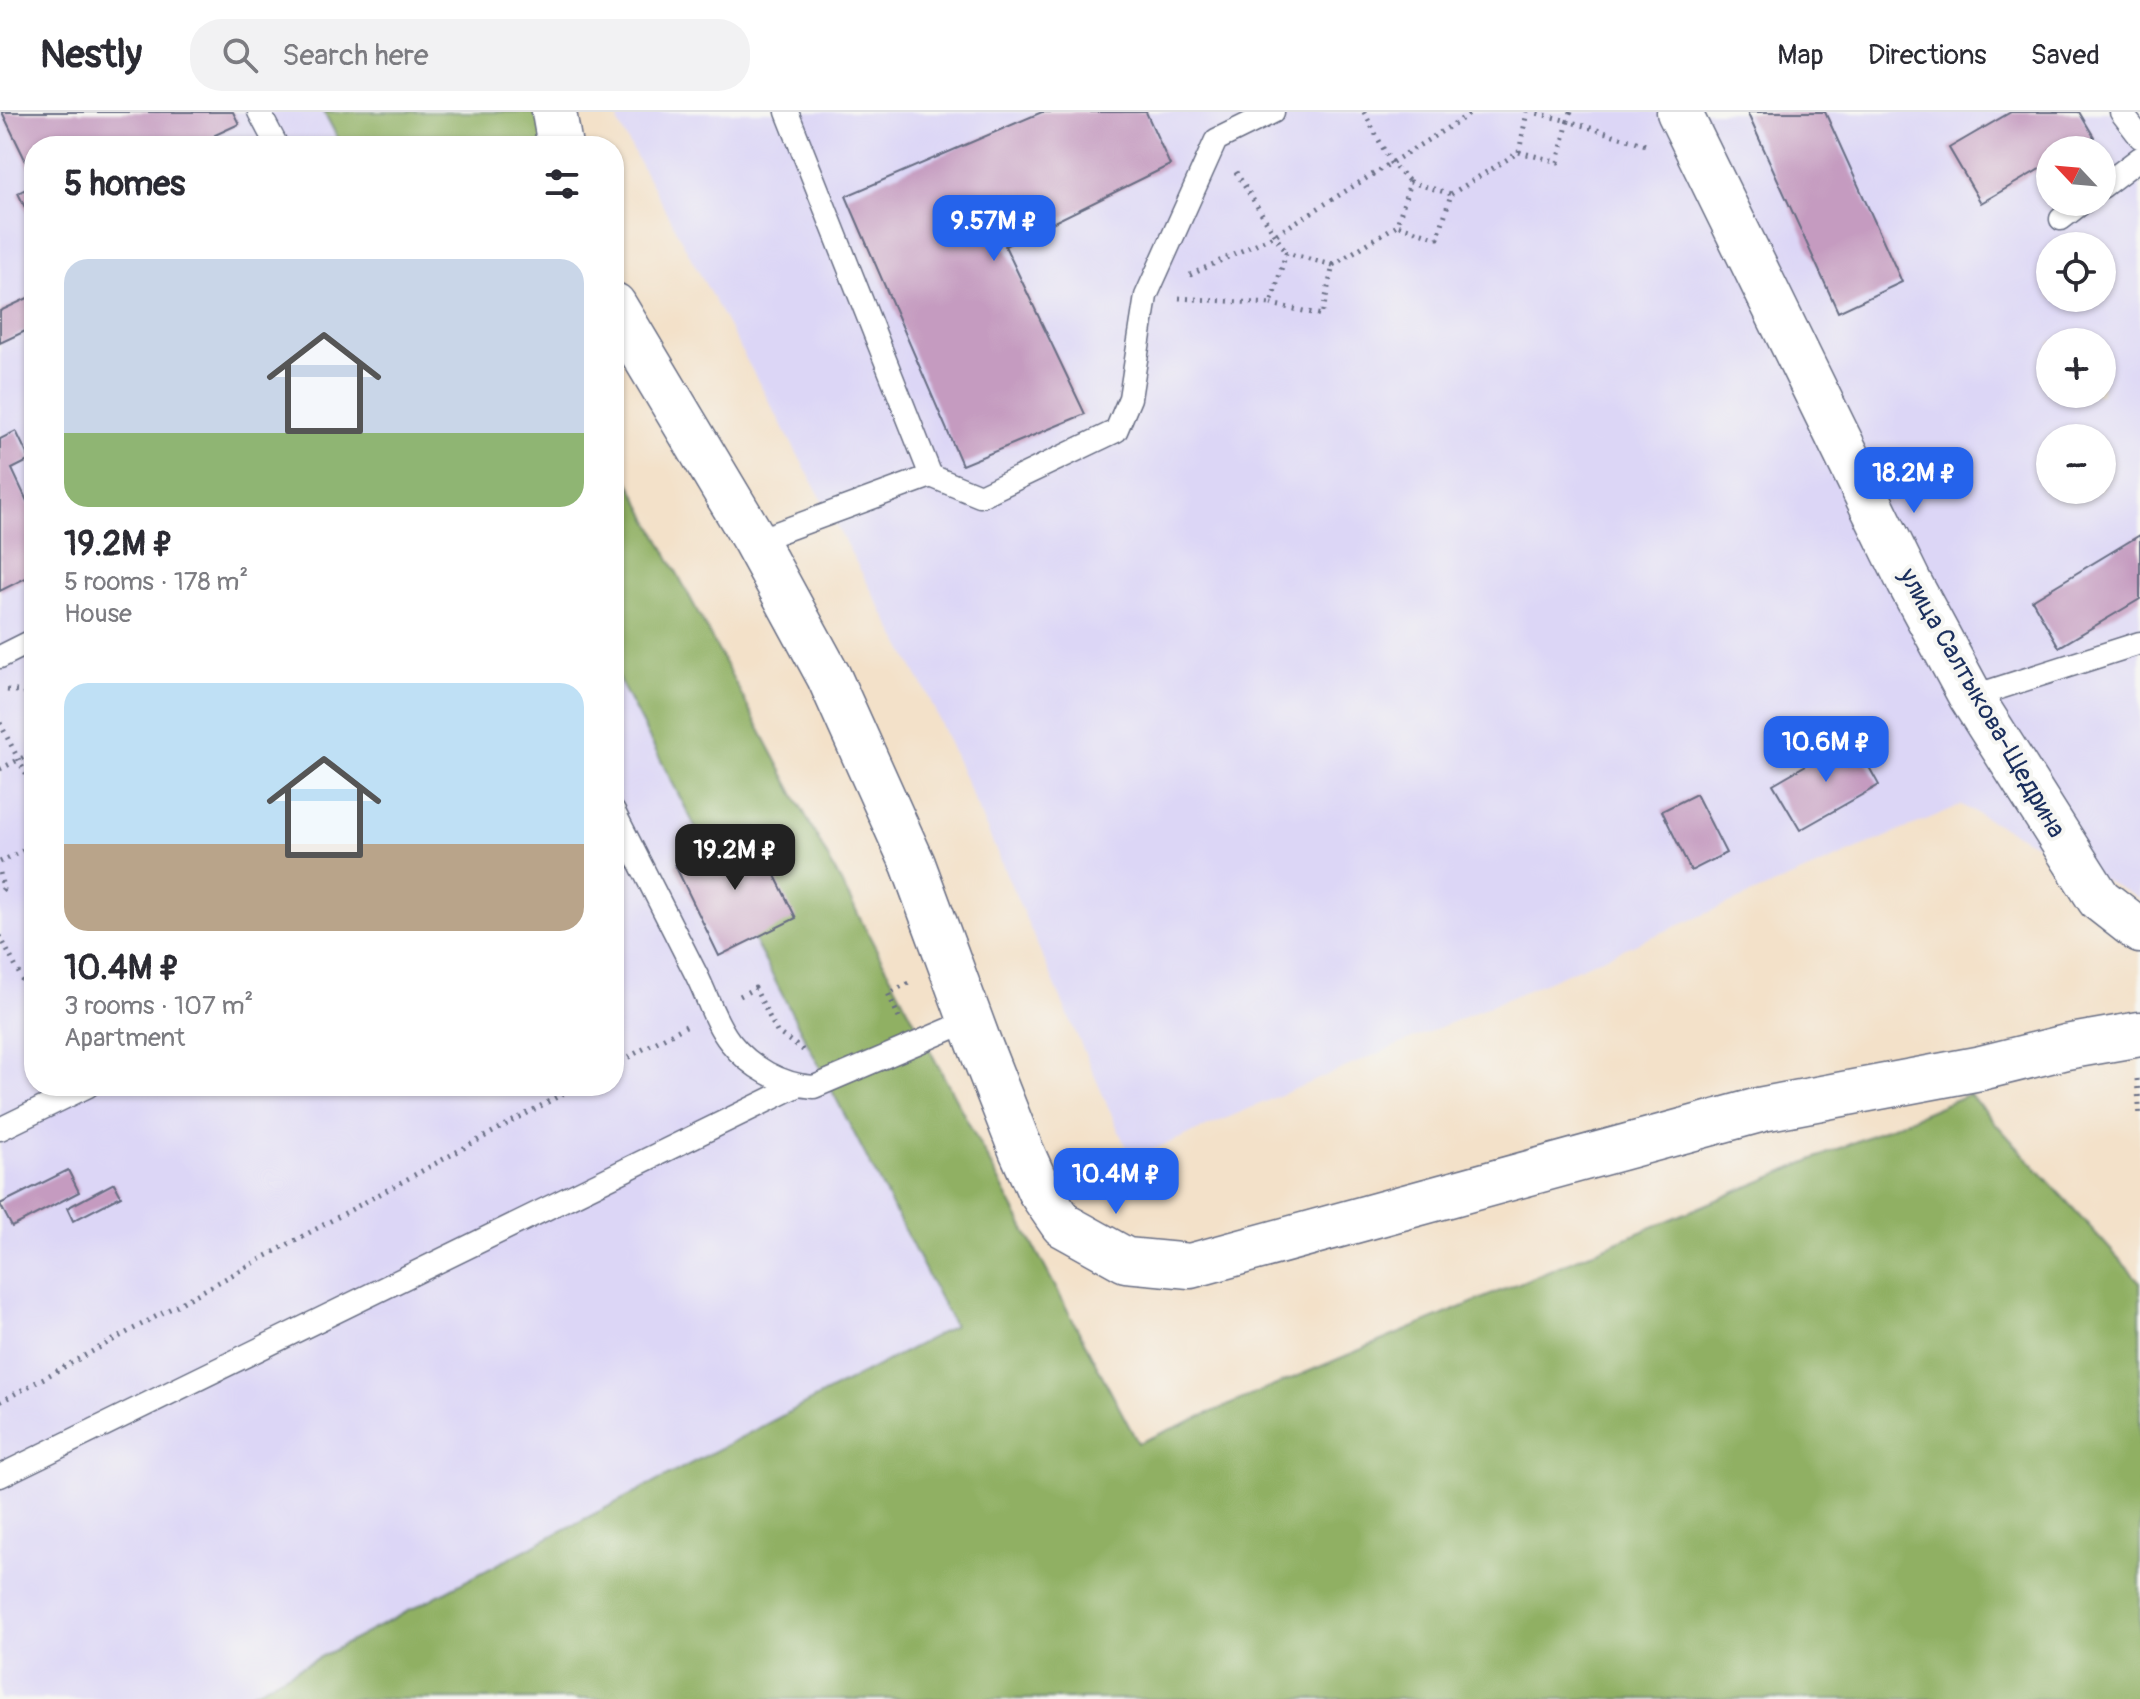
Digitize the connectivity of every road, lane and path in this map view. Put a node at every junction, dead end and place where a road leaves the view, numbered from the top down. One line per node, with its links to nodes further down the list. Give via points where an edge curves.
1 (259, 112): 12 (lane)
2 (554, 112): 13 (street)
3 (787, 112): 32 (lane)
4 (1273, 112): 15 (lane)
5 (1364, 112): 19 (path)
6 (1473, 112): 19 (path)
7 (1530, 112): 11 (path); 16 (path)
8 (1571, 112): 11 (path)
9 (1679, 112): 18 (street, улица Салтыкова-Щедрина)
10 (2121, 112): 14 (lane)
11 (1568, 121): 16 (path, via 1558,162); 18 (path)
12 (272, 136)
13 (558, 136)
14 (2140, 137)
15 (1216, 140): 26 (path); 29 (lane)
16 (1519, 152): 22 (path)
17 (2140, 158): 20 (lane)
18 (1703, 162): 39 (street, улица Салтыкова-Щедрина)
19 (1391, 163): 21 (path); 26 (path)
20 (2116, 176)
21 (1410, 182): 22 (path); 25 (path)
22 (1451, 194): 25 (path, via 1438,238)
23 (2065, 216): 24 (lane)
24 (2061, 219)
25 (1397, 225): 28 (path)
26 (1275, 235): 27 (path); 29 (path)
27 (1286, 253): 28 (path); 30 (path)
28 (1333, 265): 30 (path, via 1322,315)
29 (1146, 296): 30 (path); 32 (lane, via 1130,398 1116,431 980,496)
30 (1271, 304)
31 (624, 322): 33 (street)
32 (931, 476): 33 (lane)
33 (755, 541): 55 (street, via 829,677 913,864)
34 (2140, 643): 39 (lane)
35 (24, 645): 36 (lane)
36 (0, 657)
37 (4, 689): 38 (path)
38 (24, 692)
39 (1971, 697): 50 (street, улица Салтыкова-Щедрина, via 2099,899)
40 (0, 723): 42 (path)
41 (24, 757): 42 (path)
42 (19, 760): 43 (path); 44 (path)
43 (0, 769)
44 (24, 770)
45 (624, 837): 54 (lane)
46 (24, 850): 47 (path)
47 (0, 862)
48 (0, 873): 49 (path)
49 (0, 892)
50 (2140, 931)
51 (0, 936): 53 (path)
52 (921, 977): 56 (path, via 888,993 899,1019)
53 (24, 983)
54 (713, 1011): 57 (path, via 755,988 777,1032); 59 (path); 60 (lane, via 745,1057)
55 (971, 1020): 58 (street, via 1021,1150 1063,1225 1126,1260 1190,1266 1763,1109 2066,1047); 60 (lane, via 814,1087)
56 (886, 1024)
57 (809, 1054)
58 (2138, 1054): 63 (path)
59 (624, 1060)
60 (797, 1086): 66 (lane)
61 (68, 1096): 64 (lane)
62 (559, 1096): 65 (path)
63 (2140, 1117)
64 (0, 1129)
65 (0, 1402)
66 (0, 1476)

